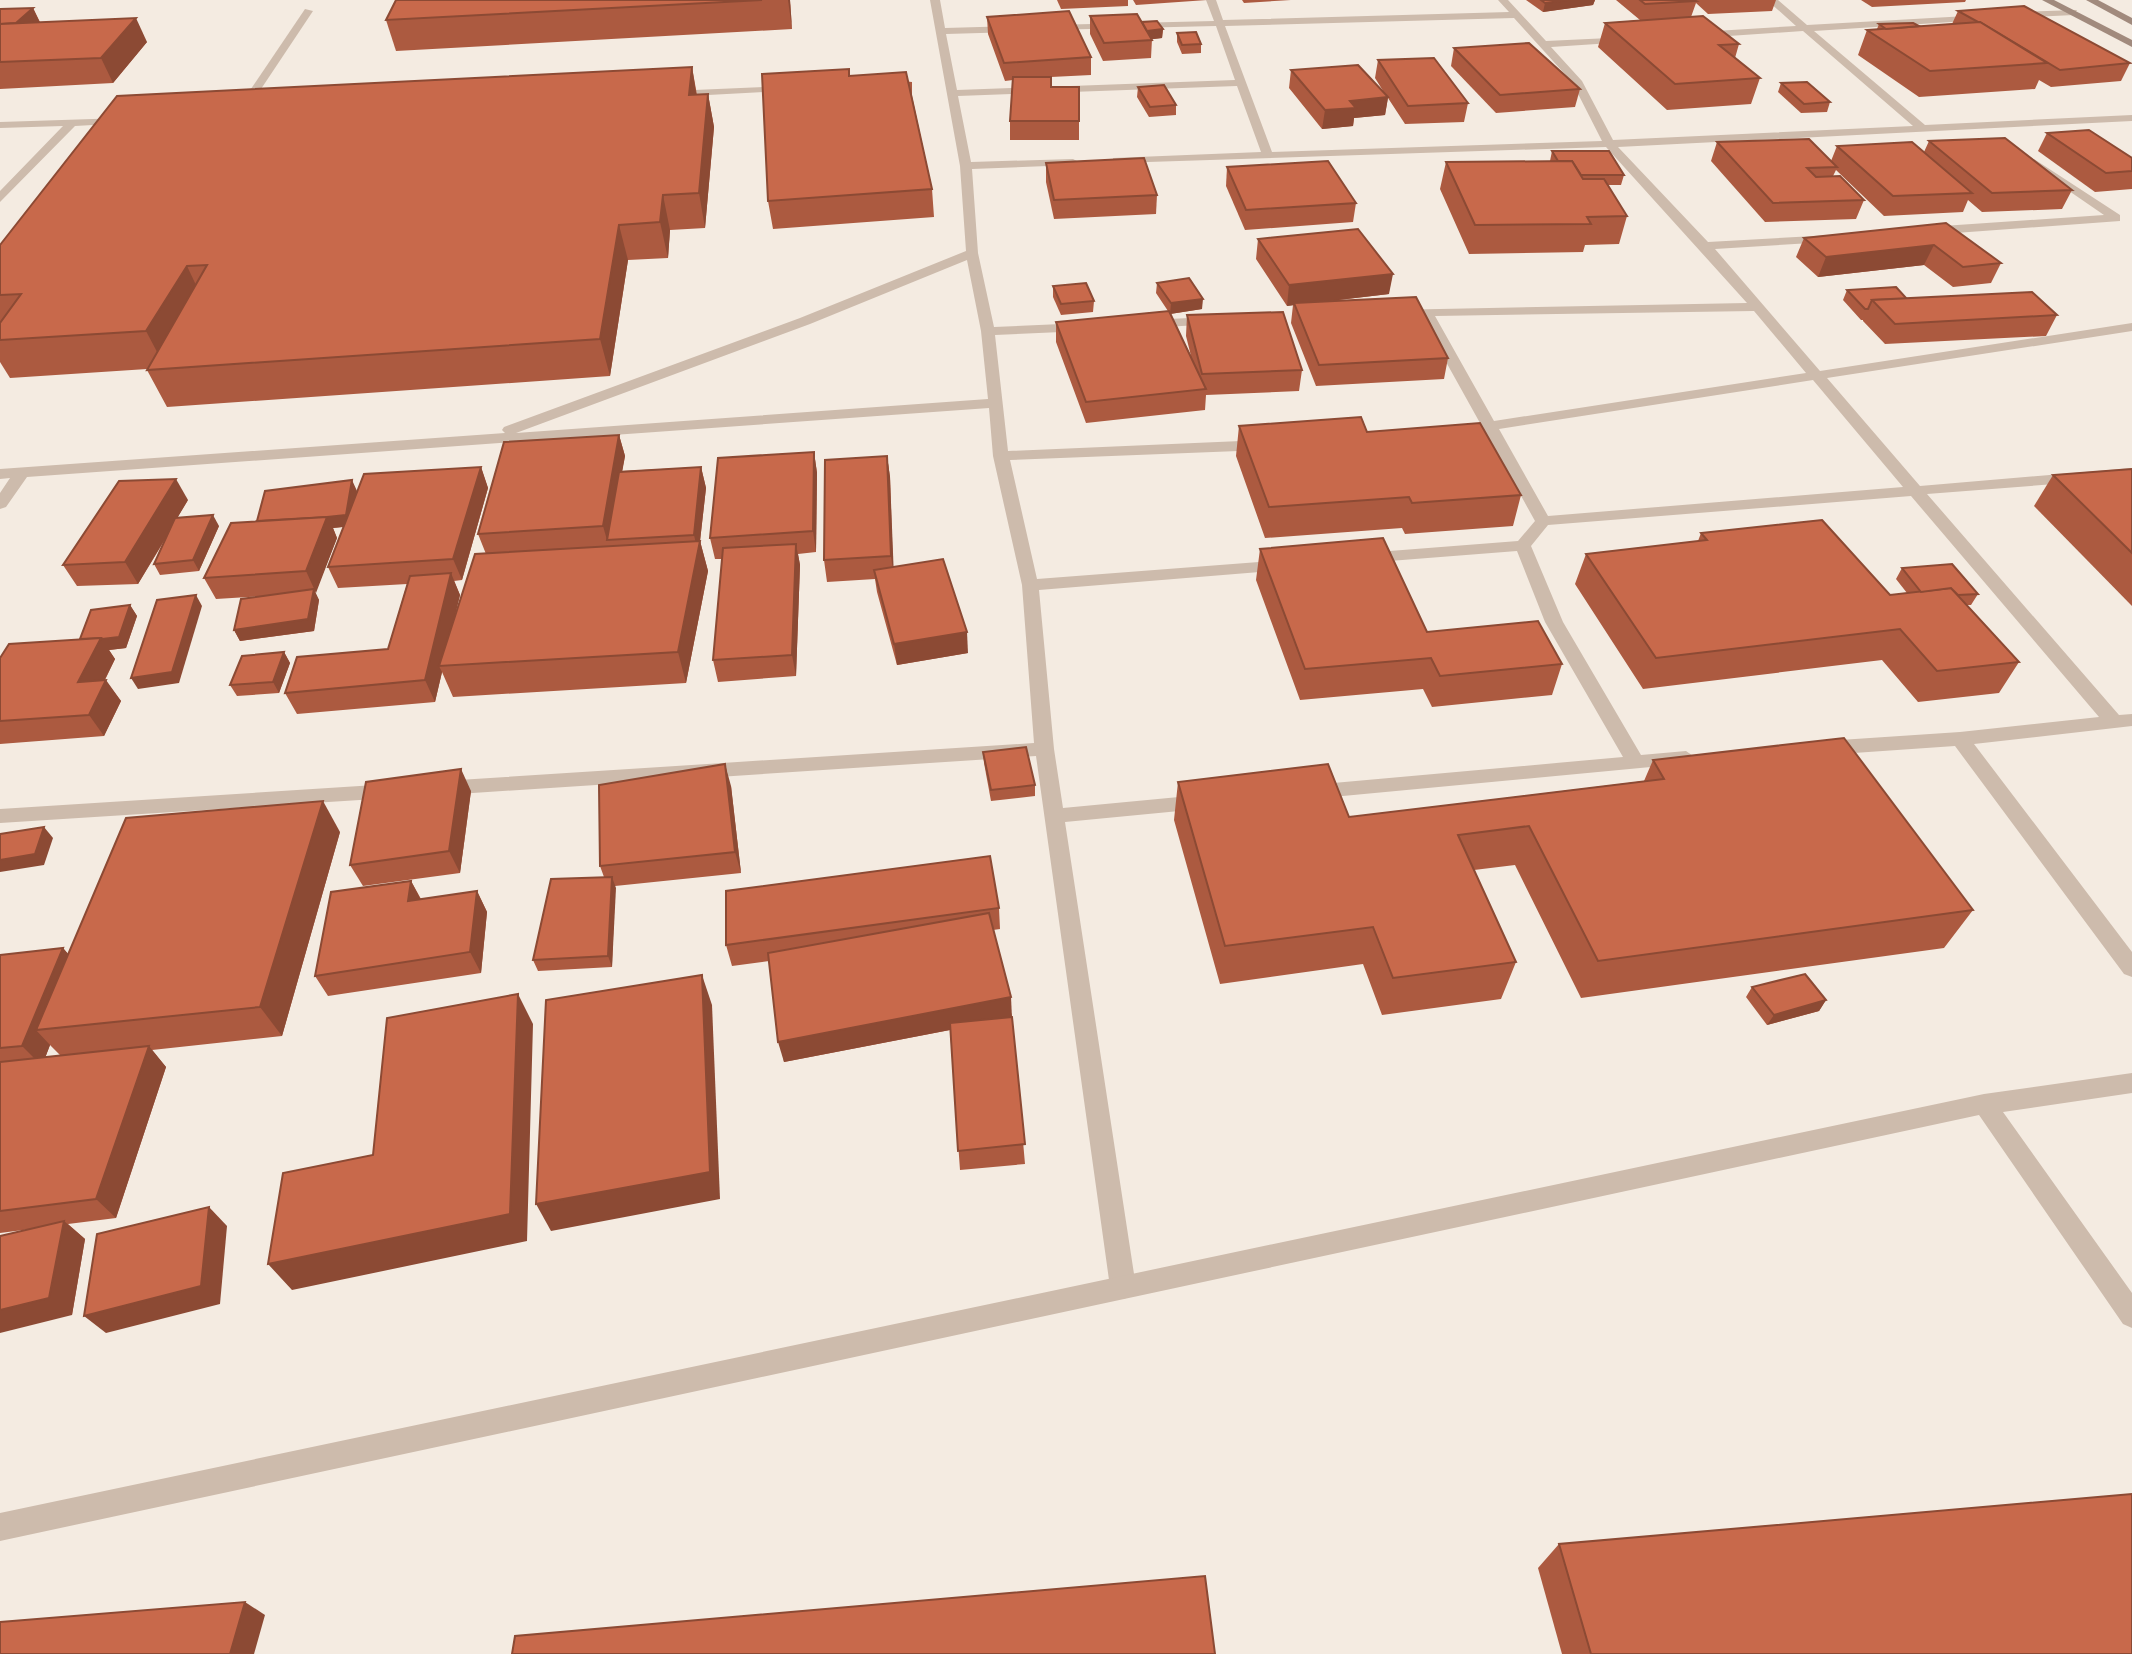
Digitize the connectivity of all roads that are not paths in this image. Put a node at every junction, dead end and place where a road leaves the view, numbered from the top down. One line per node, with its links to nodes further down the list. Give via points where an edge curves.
1 (935, 0): 13 (street)
2 (1211, 0): 11 (street)
3 (1503, 0): 9 (street)
4 (1772, 0): 12 (street)
5 (2047, 0): 8 (street)
6 (2091, 0): 10 (street)
7 (308, 11): 24 (street)
8 (2074, 12): 12 (street); 17 (street)
9 (1517, 15): 11 (street); 16 (street)
10 (2132, 22)
11 (1219, 24): 13 (street); 18 (street)
12 (1805, 28): 14 (street); 30 (street)
13 (939, 31): 20 (street)
14 (1694, 35)
15 (1647, 38): 16 (street)
16 (1544, 44): 32 (street, via 1577,81)
17 (2132, 44)
18 (1241, 83): 20 (street); 34 (street)
19 (785, 88): 21 (street)
20 (951, 93): 37 (street)
21 (660, 95)
22 (253, 116): 24 (street)
23 (223, 117): 24 (street)
24 (238, 117)
25 (2132, 118): 29 (street)
26 (132, 120): 27 (street)
27 (72, 123): 28 (street); 38 (street)
28 (0, 125)
29 (1981, 125): 30 (street); 31 (street)
30 (1922, 128): 32 (street)
31 (2006, 142)
32 (1609, 144): 34 (street); 41 (street)
33 (2018, 151): 39 (street, via 2116,218)
34 (1267, 154): 35 (street)
35 (1108, 160)
36 (1093, 161): 37 (street)
37 (966, 166): 42 (street)
38 (0, 198)
39 (1911, 232)
40 (1848, 236): 41 (street)
41 (1705, 246): 43 (street)
42 (972, 253): 50 (street); 55 (street)
43 (1758, 307): 44 (street); 51 (street)
44 (1425, 311): 45 (street); 53 (street)
45 (1378, 313)
46 (1222, 320): 47 (street)
47 (1128, 325)
48 (1097, 326): 50 (street)
49 (2132, 327): 51 (street)
50 (988, 331): 52 (street)
51 (1817, 377): 53 (street); 61 (street)
52 (994, 403): 55 (street); 57 (street)
53 (1491, 428): 54 (street); 63 (street)
54 (1443, 432)
55 (483, 440): 58 (street)
56 (1284, 443): 57 (street)
57 (1001, 456): 67 (street)
58 (22, 472): 60 (street); 62 (street)
59 (2132, 473): 61 (street)
60 (0, 474)
61 (1914, 489): 63 (street); 68 (street)
62 (0, 504)
63 (1543, 521): 64 (street)
64 (1523, 546): 65 (street); 73 (street, via 1554,622)
65 (1348, 560)
66 (1301, 563): 67 (street)
67 (1030, 585): 70 (street)
68 (2124, 722): 69 (street)
69 (1960, 739): 71 (street); 78 (street)
70 (1044, 749): 76 (street); 77 (street)
71 (1805, 750)
72 (1712, 756): 73 (street)
73 (1635, 761): 74 (street)
74 (1290, 794)
75 (1227, 800): 77 (street)
76 (0, 816)
77 (1054, 816): 81 (street)
78 (2132, 968)
79 (2132, 1083): 80 (street)
80 (1984, 1104): 81 (street); 82 (street)
81 (1123, 1287): 83 (street)
82 (2132, 1315)
83 (0, 1527)

